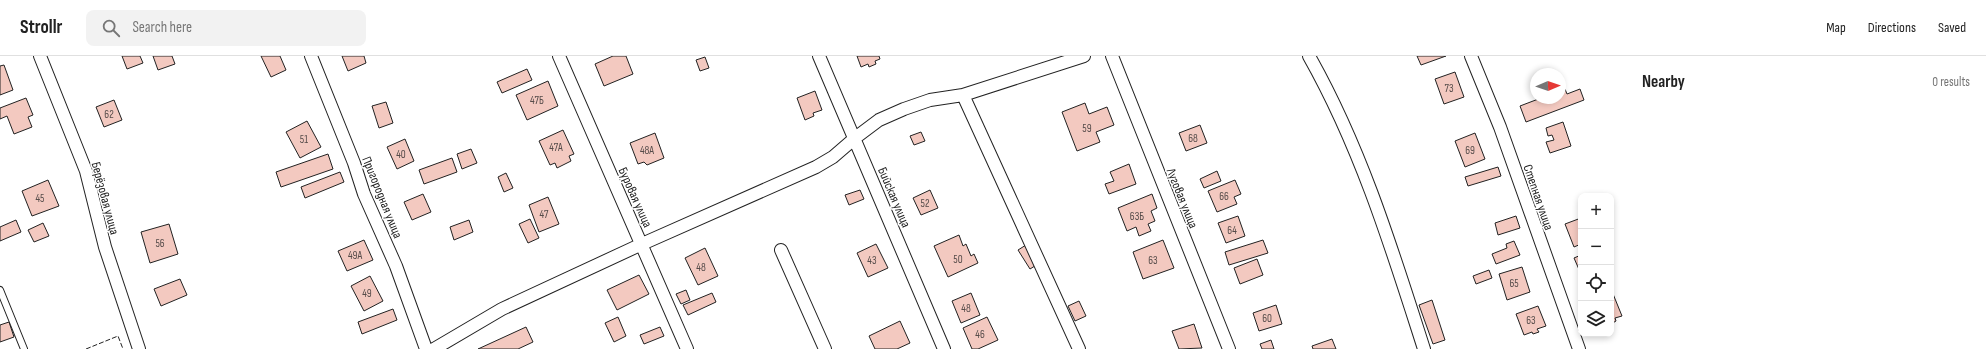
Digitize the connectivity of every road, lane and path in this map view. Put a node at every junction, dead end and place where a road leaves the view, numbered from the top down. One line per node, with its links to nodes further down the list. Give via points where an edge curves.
1 (40, 56): 15 (street, Берёзовая улица, via 86,171 105,247)
2 (311, 56): 16 (street, Пригородная улица, via 364,194 396,266)
3 (559, 56): 11 (street, Буровая улица)
4 (819, 56): 10 (street, Бийская улица)
5 (1084, 56): 9 (street)
6 (1112, 56): 22 (street, Луговая улица)
7 (1309, 56): 23 (street, via 1351,138)
8 (1470, 56): 24 (street, Степная улица, via 1500,127)
9 (963, 95): 10 (street, via 930,100 904,109 879,120); 21 (street)
10 (855, 138): 11 (street, via 833,157 816,167); 20 (street, Бийская улица)
11 (642, 244): 17 (street, via 502,309); 18 (street, Буровая улица)
12 (781, 250): 19 (street)
13 (0, 290): 14 (lane)
14 (24, 349)
15 (139, 349)
16 (426, 349)
17 (434, 349)
18 (687, 349)
19 (825, 349)
20 (944, 349)
21 (1079, 349)
22 (1229, 349)
23 (1424, 349)
24 (1579, 349)

